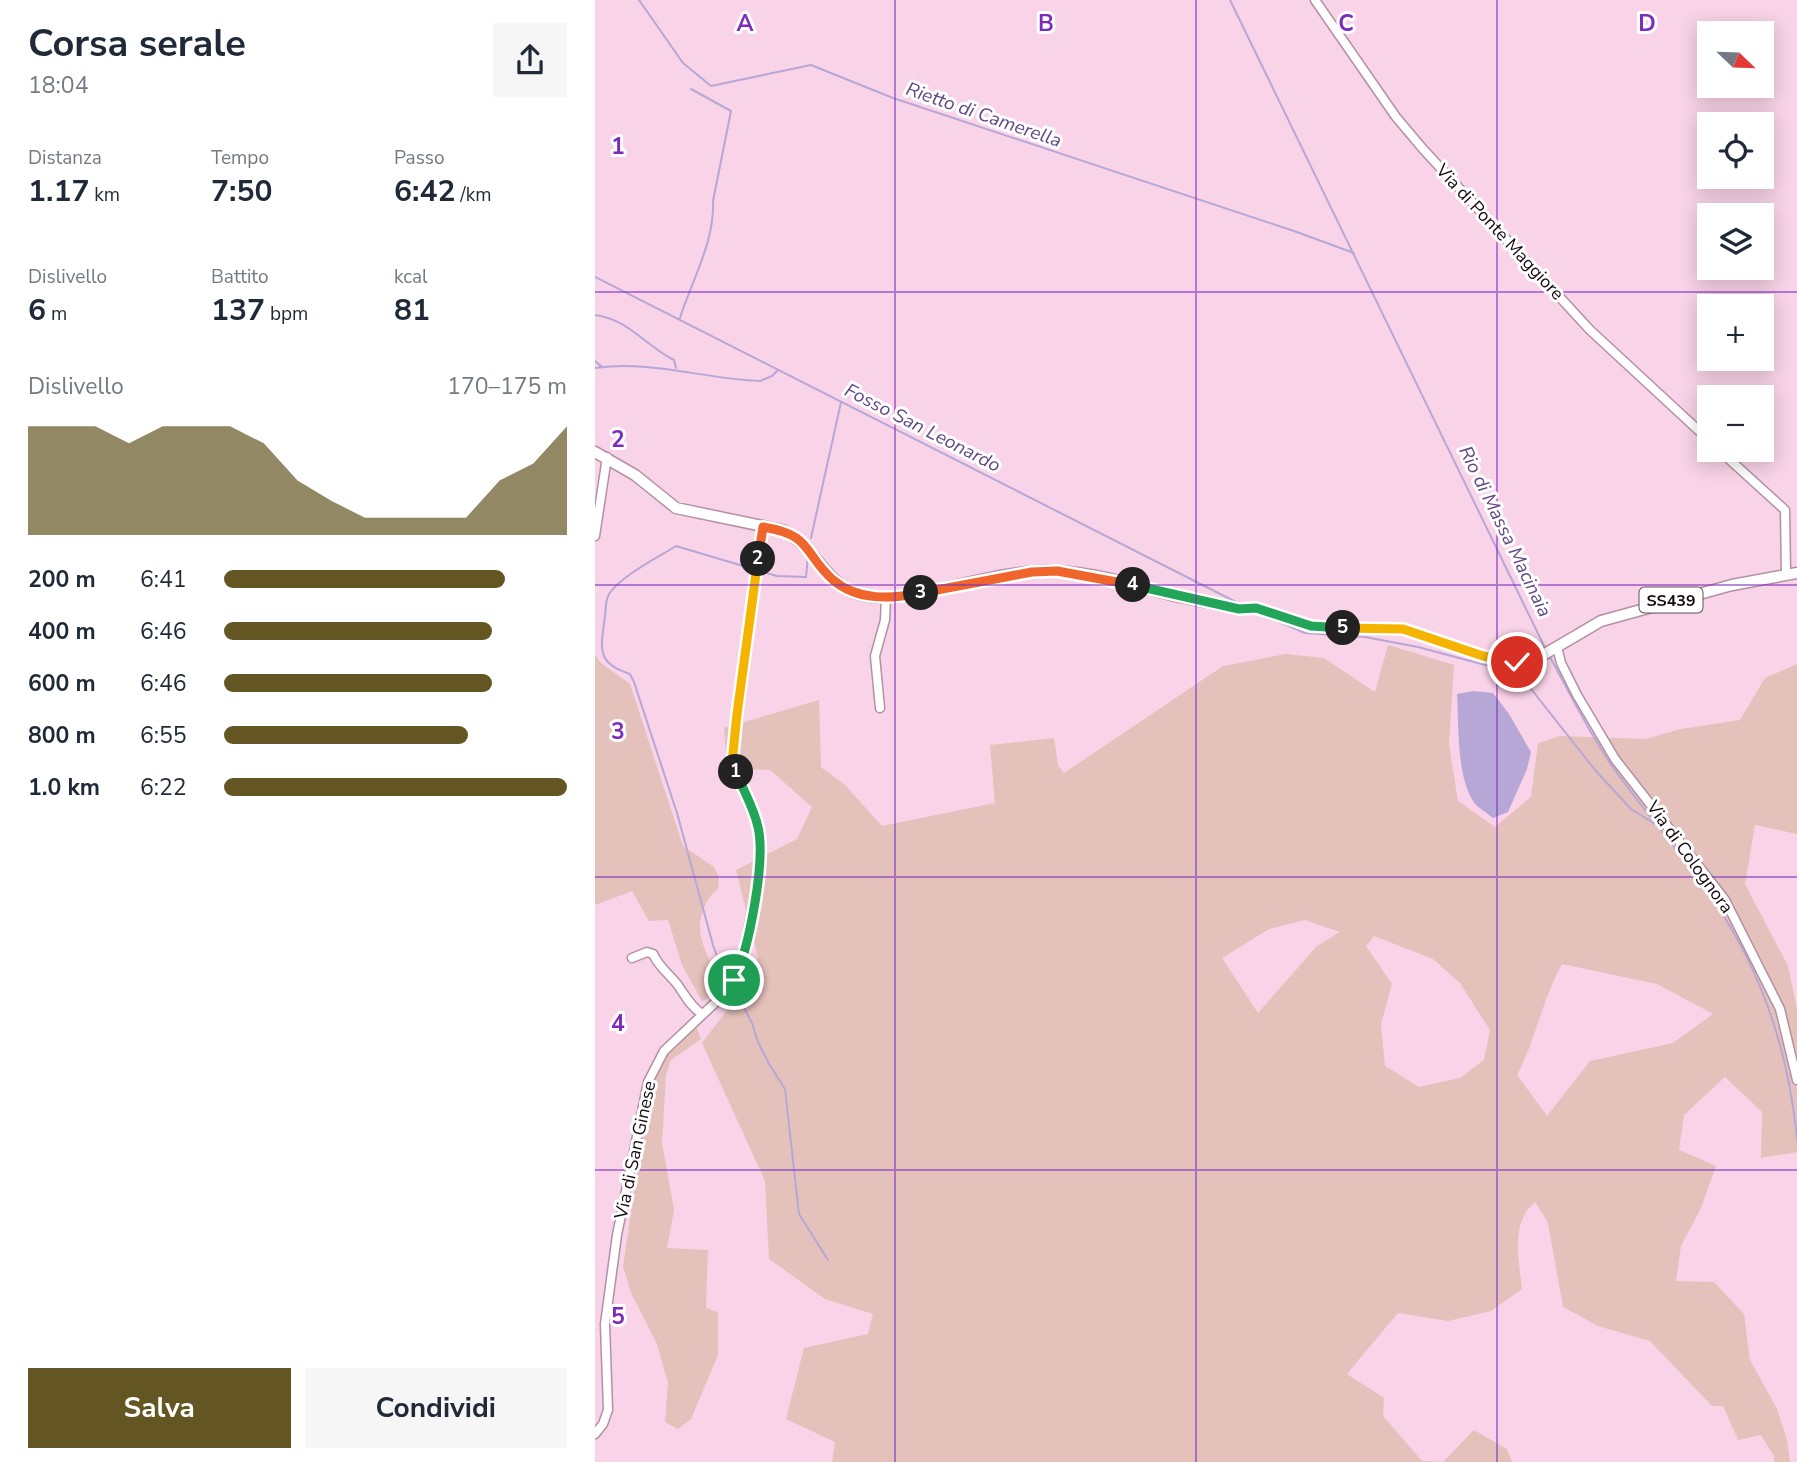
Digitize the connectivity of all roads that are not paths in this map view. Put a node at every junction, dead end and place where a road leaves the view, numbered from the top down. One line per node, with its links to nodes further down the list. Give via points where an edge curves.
1 (1315, 0): 2 (street, Via di Ponte Maggiore, via 1423,149 1590,330)
2 (1697, 429)
3 (595, 452): 4 (main road, SS439)
4 (607, 457): 6 (main road, SS439, via 676,508); 7 (street)
5 (1732, 462): 8 (street, via 1785,510)
6 (763, 527): 9 (main road, SS439, via 796,536 832,579 845,587 858,594); 13 (street, Via di San Ginese, via 732,763 758,827 758,878 738,971)
7 (595, 536)
8 (1792, 574): 10 (main road, SS439, via 1732,584 1601,621)
9 (885, 597): 10 (main road, SS439, via 1057,571 1239,609 1256,608 1321,628 1403,629 1500,661 1528,662); 11 (street, via 885,620 875,656)
10 (1551, 651): 14 (street, Via di Colognora, via 1615,759 1725,900 1780,1009)
11 (880, 708)
12 (632, 958): 13 (street, via 653,954)
13 (702, 1014): 15 (street, Via di San Ginese, via 664,1051 648,1082 617,1236 605,1324 608,1410)
14 (1797, 1080)
15 (595, 1434)

